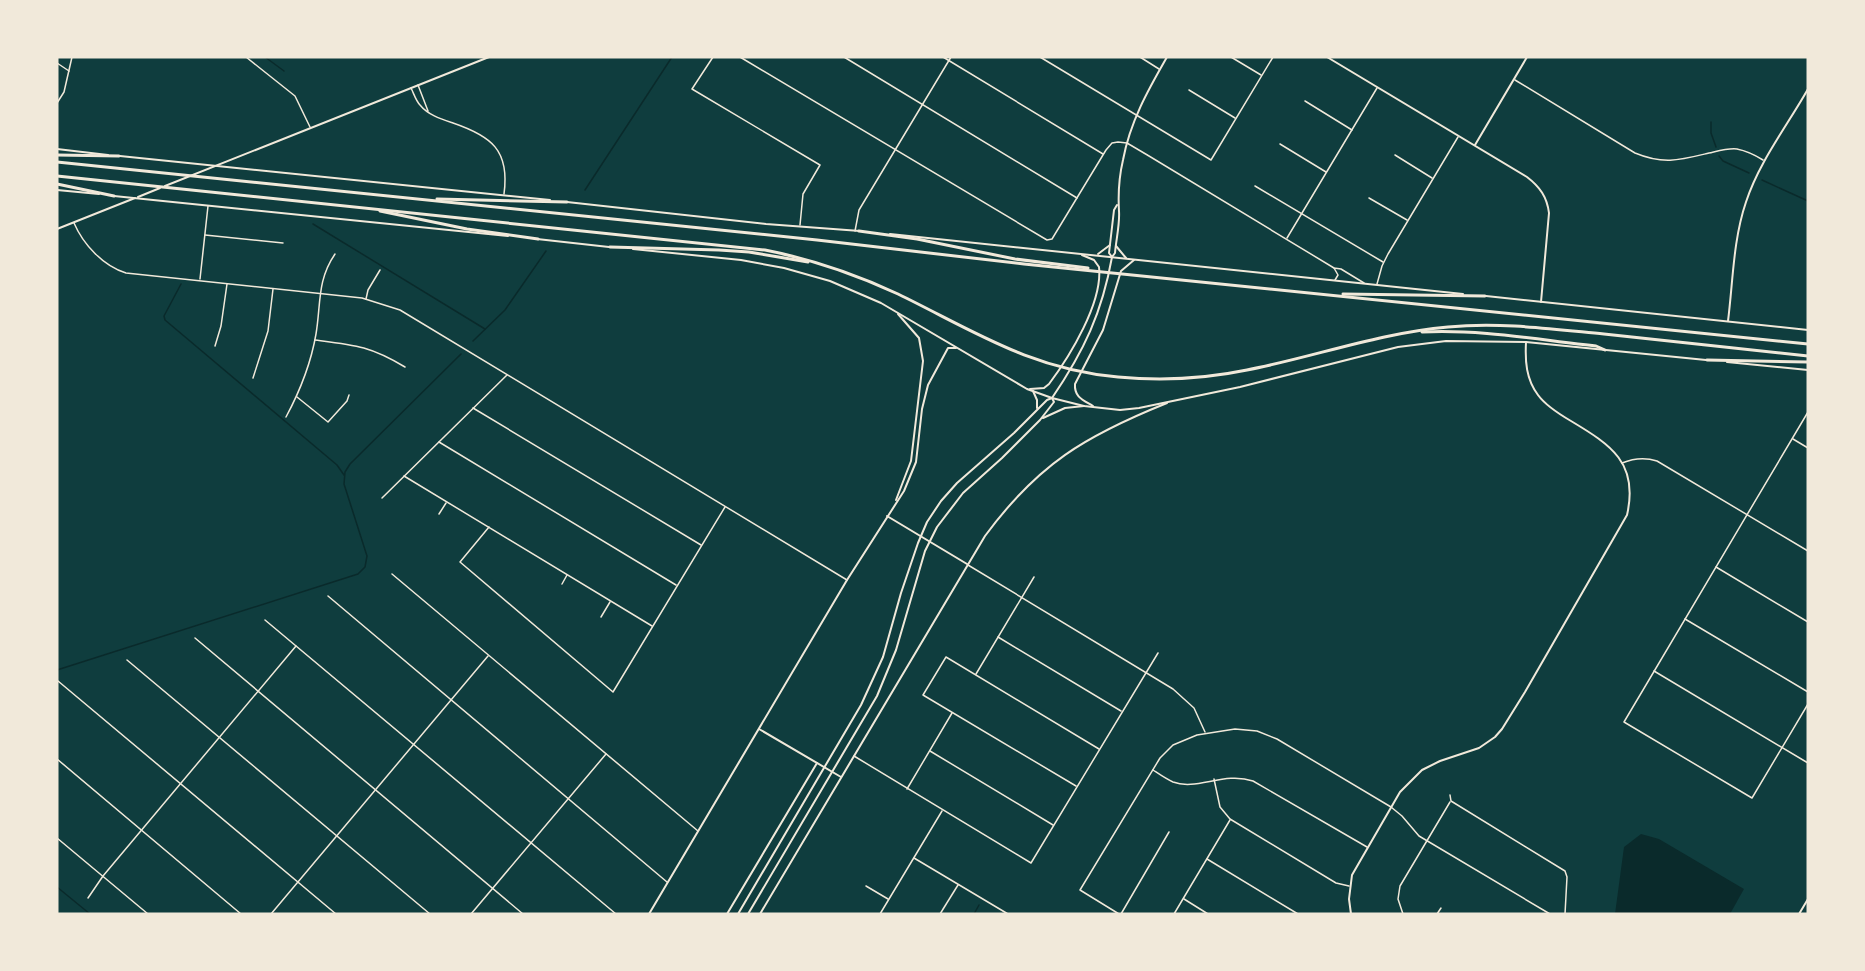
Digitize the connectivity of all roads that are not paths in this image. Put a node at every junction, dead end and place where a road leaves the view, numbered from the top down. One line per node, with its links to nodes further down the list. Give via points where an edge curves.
1 (72, 57): 19 (street)
2 (246, 57): 33 (street, via 295,96)
3 (489, 57): 22 (main road)
4 (713, 57): 67 (street, via 692,89 820,165 803,194)
5 (740, 57): 40 (street)
6 (844, 57): 29 (street)
7 (943, 57): 16 (street)
8 (951, 57): 16 (street)
9 (1040, 57): 31 (street)
10 (1140, 57): 18 (street)
11 (1167, 57): 18 (main road)
12 (1231, 57): 20 (street)
13 (1273, 57): 20 (street)
14 (1327, 57): 23 (main road)
15 (1527, 57): 21 (main road)
16 (949, 61): 29 (street); 41 (street)
17 (57, 63): 19 (street)
18 (1160, 69): 31 (main road)
19 (69, 71): 28 (street)
20 (1262, 76): 32 (street)
21 (1514, 80): 38 (main road); 45 (street, via 1649,159 1679,161 1735,149)
22 (418, 85): 24 (main road); 30 (street)
23 (1378, 87): 34 (street); 35 (main road)
24 (411, 88): 30 (street); 33 (main road)
25 (1808, 89): 45 (main road)
26 (1189, 90): 32 (street)
27 (1305, 101): 34 (street)
28 (57, 104)
29 (923, 105): 40 (street); 58 (street)
30 (428, 112): 54 (street, via 476,131 493,144 506,173)
31 (1136, 115): 32 (street, via 1211,160); 36 (main road)
32 (1236, 118)
33 (311, 128): 47 (main road)
34 (1353, 130): 48 (street)
35 (1459, 136): 38 (main road); 50 (street)
36 (1127, 143): 41 (street, via 1112,143); 61 (main road); 72 (street)
37 (1280, 144): 48 (street)
38 (1475, 145): 98 (main road, via 1527,177 1543,193 1549,218)
39 (57, 149): 44 (main road)
40 (896, 150): 58 (street, via 1050,240); 69 (street, via 859,210)
41 (1104, 154): 58 (street)
42 (57, 155): 44 (highway)
43 (1395, 155): 50 (street)
44 (118, 156): 47 (main road)
45 (1765, 161): 100 (main road, via 1740,222)
46 (57, 162): 57 (highway)
47 (217, 166): 54 (main road); 56 (main road)
48 (1327, 172): 64 (street)
49 (57, 176): 63 (highway)
50 (1433, 179): 65 (street)
51 (57, 184): 55 (highway)
52 (1255, 186): 64 (street)
53 (57, 190): 55 (main road)
54 (504, 195): 60 (main road)
55 (114, 196): 56 (main road)
56 (135, 198): 62 (main road); 66 (main road)
57 (410, 198): 60 (highway); 87 (highway)
58 (1077, 198)
59 (1369, 198): 65 (street)
60 (567, 202): 67 (main road)
61 (1117, 204): 74 (main road); 75 (main road)
62 (208, 206): 70 (street); 71 (main road)
63 (363, 207): 71 (highway); 84 (highway, via 744,247)
64 (1302, 214): 72 (street); 83 (street)
65 (1408, 221): 83 (street)
66 (74, 223): 68 (main road); 88 (street, via 87,245 118,270)
67 (799, 226): 69 (main road)
68 (57, 229)
69 (857, 231): 78 (main road); 87 (highway)
70 (205, 235): 73 (street); 88 (street)
71 (538, 239): 76 (main road)
72 (1287, 239): 85 (street)
73 (282, 243)
74 (1115, 244): 80 (main road); 81 (main road)
75 (1110, 245): 79 (main road); 80 (main road)
76 (610, 247): 84 (highway, via 719,249); 99 (main road, via 725,258 810,274 867,295)
77 (335, 254): 94 (street, via 323,276)
78 (1081, 254): 79 (main road); 116 (main road, via 1099,267 1089,313 1049,384)
79 (1096, 255): 80 (main road)
80 (1112, 257): 81 (main road); 120 (main road, via 1094,326)
81 (1129, 260): 82 (main road)
82 (1134, 260): 89 (main road); 124 (main road, via 1121,271 1103,330 1074,384 1079,398)
83 (1383, 263): 92 (street)
84 (824, 264): 102 (highway, via 874,283 1007,350 1091,374 1160,380 1206,377)
85 (1334, 267): 89 (street, via 1338,275); 91 (street)
86 (380, 270): 97 (street)
87 (1098, 271): 95 (highway)
88 (199, 281): 90 (street)
89 (1334, 281): 91 (main road)
90 (227, 283): 93 (street); 106 (street)
91 (1366, 284): 92 (main road)
92 (1376, 286): 96 (main road)
93 (273, 288): 94 (street); 115 (street, via 268,331)
94 (320, 292): 97 (street); 103 (street)
95 (1331, 295): 96 (highway); 105 (highway)
96 (1485, 296): 98 (main road)
97 (366, 299): 114 (street, via 410,315)
98 (1541, 302): 100 (main road)
99 (896, 312): 107 (main road); 136 (main road, via 919,338 923,361 914,448)
100 (1728, 321): 101 (main road)
101 (1808, 330)
102 (1408, 332): 108 (highway, via 1488,334); 109 (highway, via 1511,325)
103 (314, 340): 112 (street, via 366,348); 119 (street)
104 (1526, 342): 108 (main road); 121 (main road, via 1466,340 1398,347); 132 (main road, via 1527,369 1539,397 1607,443)
105 (1808, 344)
106 (215, 346)
107 (956, 348): 116 (main road); 136 (main road, via 948,348 928,385 916,462)
108 (1605, 350): 110 (main road)
109 (1808, 356)
110 (1707, 360): 111 (highway); 113 (main road)
111 (1808, 362)
112 (405, 367)
113 (1808, 370)
114 (508, 374): 123 (street); 137 (street)
115 (253, 378)
116 (1027, 389): 117 (main road)
117 (1033, 391): 120 (main road); 125 (main road)
118 (349, 395): 119 (street, via 328,422)
119 (297, 396): 127 (street)
120 (1052, 398): 122 (main road); 125 (main road); 128 (main road, via 1054,402)
121 (1168, 403): 124 (main road, via 1120,410); 146 (main road, via 1122,421 1057,459 1007,507)
122 (1084, 406): 124 (main road); 128 (main road, via 1065,408)
123 (473, 408): 130 (street); 144 (street)
124 (1096, 408)
125 (1037, 411): 142 (main road, via 957,483)
126 (1808, 412): 129 (street)
127 (286, 417)
128 (1040, 420): 143 (main road, via 963,493)
129 (1792, 438): 131 (street); 139 (street)
130 (439, 442): 133 (street); 153 (street)
131 (1808, 448)
132 (1622, 463): 139 (street, via 1635,458 1657,461); 202 (main road, via 1630,495 1623,524 1509,720 1479,748 1422,770 1405,785)
133 (404, 476): 134 (street); 135 (street)
134 (382, 498)
135 (447, 502): 138 (street); 141 (street)
136 (895, 502): 140 (main road)
137 (726, 506): 144 (street); 151 (street)
138 (439, 514)
139 (1747, 515): 145 (street); 147 (street)
140 (887, 516): 142 (main road); 151 (main road)
141 (489, 527): 149 (street); 161 (street, via 460,562 614,692)
142 (920, 536): 143 (main road); 190 (main road, via 877,674)
143 (929, 542): 146 (main road); 192 (main road, via 886,677)
144 (702, 546): 153 (street)
145 (1808, 551)
146 (968, 565): 155 (street); 186 (main road)
147 (1716, 567): 158 (street); 160 (street)
148 (392, 574): 166 (street)
149 (567, 574): 152 (street); 156 (street)
150 (1034, 577): 155 (street)
151 (847, 580): 178 (main road)
152 (562, 584)
153 (677, 586): 161 (street)
154 (328, 596): 174 (street)
155 (1022, 598): 163 (street); 169 (street)
156 (610, 601): 157 (street); 161 (street)
157 (601, 616)
158 (1685, 619): 168 (street); 173 (street)
159 (266, 620): 164 (street)
160 (1808, 622)
161 (653, 627)
162 (195, 638): 172 (street)
163 (998, 638): 170 (street); 176 (street)
164 (297, 646): 172 (street); 181 (street)
165 (1158, 653): 169 (street)
166 (488, 655): 174 (street); 185 (street)
167 (127, 660): 180 (street)
168 (1654, 671): 182 (street); 182 (street, via 1624,722 1752,798)
169 (1146, 673): 176 (street); 179 (street, via 1188,701)
170 (975, 675): 177 (street, via 946,657 923,695); 183 (street)
171 (58, 681): 195 (street)
172 (258, 691): 180 (street); 198 (street)
173 (1808, 692)
174 (451, 700): 181 (street); 200 (street)
175 (1808, 704): 182 (street)
176 (1122, 711): 183 (street)
177 (953, 713): 184 (street); 196 (street)
178 (759, 729): 188 (main road); 207 (main road)
179 (1205, 733): 191 (street, via 1173,745); 202 (street, via 1235,729 1267,734)
180 (219, 738): 195 (street); 209 (street)
181 (414, 744): 198 (street); 212 (street)
182 (1782, 748): 189 (street)
183 (1099, 749): 196 (street)
184 (930, 751): 197 (street); 205 (street)
185 (606, 754): 200 (street); 207 (street)
186 (854, 756): 193 (main road); 197 (street)
187 (57, 759): 206 (street)
188 (817, 763): 190 (main road); 237 (main road)
189 (1808, 763)
190 (825, 768): 192 (main road); 238 (main road)
191 (1152, 770): 194 (street, via 1180,784); 244 (street, via 1080,891)
192 (833, 772): 193 (main road); 239 (main road)
193 (841, 777): 240 (main road)
194 (1214, 779): 204 (street, via 1220,807); 213 (street, via 1234,777 1253,781)
195 (181, 784): 206 (street); 217 (street)
196 (1077, 787): 205 (street)
197 (907, 789): 203 (street)
198 (375, 790): 209 (street); 222 (street)
199 (1450, 795): 201 (street)
200 (568, 799): 212 (street); 218 (street)
201 (1451, 801): 211 (street); 252 (street, via 1566,871)
202 (1391, 807): 211 (street); 213 (main road)
203 (942, 810): 205 (street, via 1031,863); 214 (street)
204 (1230, 819): 215 (street); 221 (street, via 1336,883)
205 (1053, 825)
206 (142, 830): 216 (street); 229 (street)
207 (698, 832): 218 (main road)
208 (1169, 832): 244 (street)
209 (337, 836): 217 (street); 232 (street)
210 (57, 838): 216 (street)
211 (1427, 841): 249 (street, via 1399,889 1398,902); 251 (street)
212 (531, 843): 222 (street); 235 (street)
213 (1366, 847): 221 (main road)
214 (914, 858): 219 (street); 224 (street)
215 (1207, 859): 225 (street); 247 (street)
216 (103, 876): 223 (street); 228 (street)
217 (298, 882): 230 (street); 231 (street)
218 (668, 883): 236 (main road)
219 (958, 884): 242 (street); 243 (street)
220 (866, 886): 224 (street)
221 (1350, 886): 248 (main road)
222 (493, 888): 233 (street); 234 (street)
223 (88, 898)
224 (889, 899): 241 (street)
225 (1183, 899): 245 (street); 246 (street)
226 (1808, 899): 253 (main road)
227 (1441, 908): 250 (street)
228 (148, 914)
229 (241, 914)
230 (271, 914)
231 (336, 914)
232 (430, 914)
233 (471, 914)
234 (523, 914)
235 (616, 914)
236 (649, 914)
237 (727, 914)
238 (738, 914)
239 (748, 914)
240 (760, 914)
241 (880, 914)
242 (940, 914)
243 (1008, 914)
244 (1120, 914)
245 (1174, 914)
246 (1208, 914)
247 (1298, 914)
248 (1351, 914)
249 (1403, 914)
250 (1437, 914)
251 (1550, 914)
252 (1565, 914)
253 (1799, 914)

